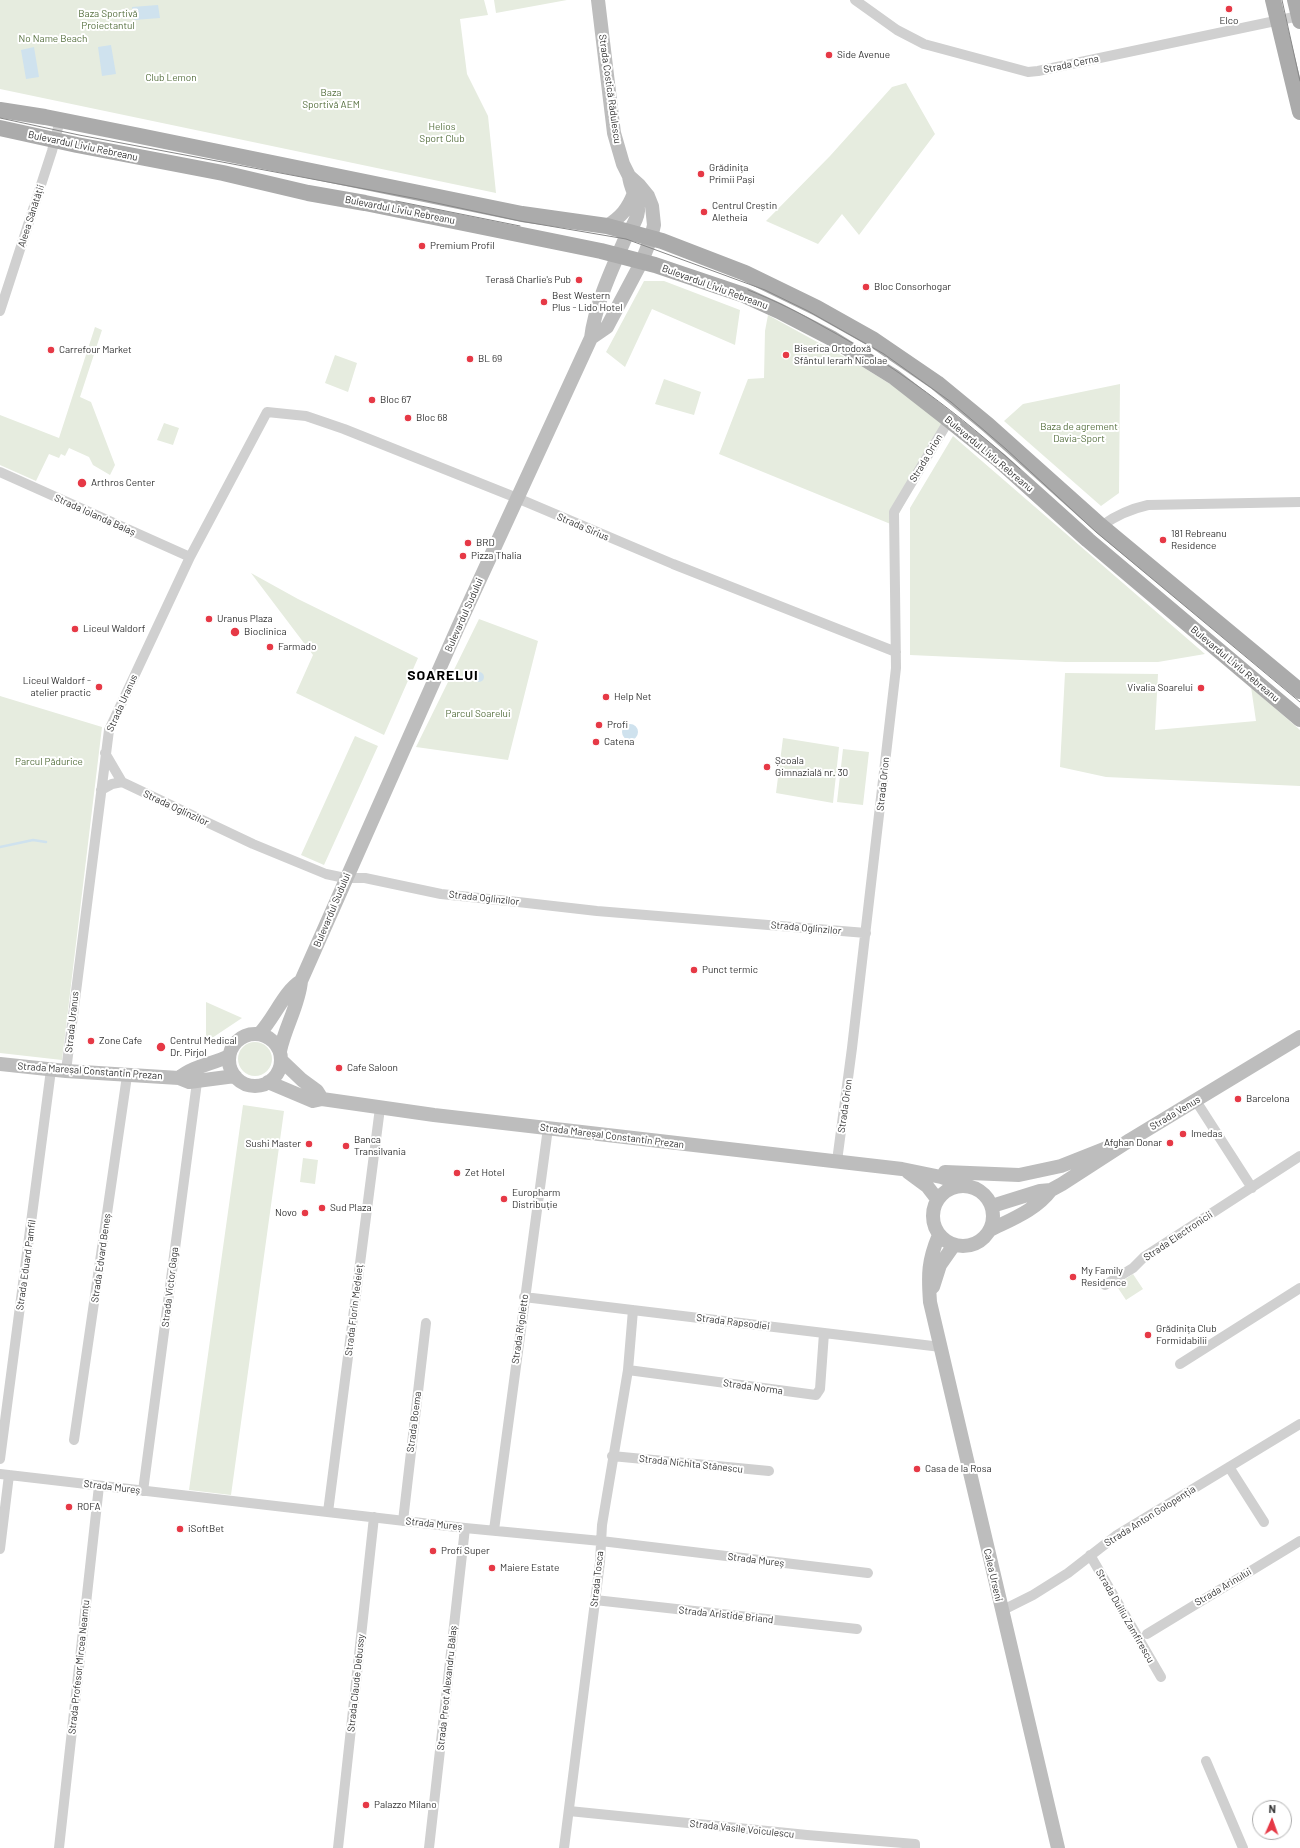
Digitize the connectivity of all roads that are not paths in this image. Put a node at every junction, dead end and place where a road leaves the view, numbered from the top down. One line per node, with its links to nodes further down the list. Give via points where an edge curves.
1 (598, 0): 11 (street, Strada Costică Rădulescu, via 614,133)
2 (855, 0): 5 (street, Strada Cerna, via 897,30 924,44 1028,72)
3 (1273, 0): 5 (main road)
4 (1298, 12): 5 (street, Strada Cerna)
5 (1278, 20): 7 (main road)
6 (0, 110): 8 (main road, Bulevardul Liviu Rebreanu)
7 (1300, 112)
8 (60, 120): 10 (street, Aleea Sănătății); 13 (main road, Bulevardul Liviu Rebreanu, via 522,214)
9 (0, 128): 10 (main road, Bulevardul Liviu Rebreanu)
10 (55, 141): 16 (main road, Bulevardul Liviu Rebreanu); 18 (street, Aleea Sănătății)
11 (629, 176): 12 (street, Strada Costică Rădulescu, via 630,187); 15 (street, Strada Costică Rădulescu, via 644,190 652,206)
12 (634, 193): 13 (street, via 620,218); 14 (street, Strada Costică Rădulescu, via 638,209 637,220)
13 (607, 226): 14 (main road, Bulevardul Liviu Rebreanu)
14 (629, 232): 15 (main road, Bulevardul Liviu Rebreanu); 16 (street, Bulevardul Sudului)
15 (652, 238): 17 (street, Bulevardul Sudului); 25 (main road, Bulevardul Liviu Rebreanu, via 745,273 817,308 874,340 937,383 978,416)
16 (618, 255): 17 (main road, Bulevardul Liviu Rebreanu); 19 (street, Bulevardul Sudului, via 593,322)
17 (642, 261): 19 (street, Bulevardul Sudului, via 607,327); 21 (main road, Bulevardul Liviu Rebreanu, via 744,295 779,311 831,338 894,377)
18 (0, 311)
19 (591, 338): 23 (street, Bulevardul Sudului)
20 (267, 412): 23 (street, Strada Sirius, via 306,416 344,429); 26 (street, Strada Uranus)
21 (949, 420): 27 (street, Strada Orion, via 894,512); 29 (main road, Bulevardul Liviu Rebreanu)
22 (0, 472): 26 (street, Strada Iolanda Balaș)
23 (517, 498): 27 (street, Strada Sirius, via 673,564); 33 (street, Bulevardul Sudului)
24 (1300, 502): 25 (street, via 1148,505 1120,514)
25 (1101, 526): 28 (main road, Bulevardul Liviu Rebreanu)
26 (190, 557): 30 (street, Strada Uranus, via 109,730)
27 (896, 652): 34 (street, Strada Orion)
28 (1300, 691)
29 (1300, 719)
30 (105, 754): 31 (street); 32 (street, Strada Uranus)
31 (122, 782): 32 (street); 33 (street, Strada Oglinzilor, via 253,844 326,874)
32 (101, 790): 42 (street, Strada Uranus)
33 (345, 878): 34 (street, Strada Oglinzilor, via 365,878 441,894 597,911); 35 (street, Bulevardul Sudului)
34 (866, 933): 54 (street, Strada Orion)
35 (301, 981): 36 (street, Bulevardul Sudului, via 293,986); 39 (street, Bulevardul Sudului, via 300,991 283,1036)
36 (259, 1034): 38 (street, via 243,1036 232,1048); 39 (street, via 272,1039)
37 (1300, 1037): 49 (street, Strada Venus)
38 (229, 1056): 44 (street, via 229,1063); 45 (street, via 208,1066 187,1071)
39 (281, 1056): 47 (street, via 280,1069); 48 (street)
40 (0, 1064): 41 (street, Strada Mareșal Constantin Prezan)
41 (51, 1070): 42 (street, Strada Mareșal Constantin Prezan); 77 (street, Strada Eduard Pamfil)
42 (66, 1071): 43 (street, Strada Mareșal Constantin Prezan)
43 (127, 1076): 45 (street, Strada Mareșal Constantin Prezan); 75 (street, Strada Edvard Beneș)
44 (235, 1076): 46 (street, Strada Mareșal Constantin Prezan); 47 (street, via 254,1086)
45 (180, 1078): 46 (street, Strada Mareșal Constantin Prezan, via 188,1082)
46 (198, 1082): 82 (street, Strada Victor Gaga)
47 (268, 1082): 48 (street, Strada Mareșal Constantin Prezan, via 313,1101)
48 (322, 1099): 50 (street, Strada Mareșal Constantin Prezan)
49 (1196, 1101): 52 (street, Strada Venus); 57 (street)
50 (380, 1108): 51 (street, Strada Mareșal Constantin Prezan); 83 (street, Strada Florin Medeleț)
51 (548, 1128): 54 (street, Strada Mareșal Constantin Prezan); 66 (street, Strada Rigoletto)
52 (1130, 1140): 55 (street, via 1062,1166 1020,1175); 58 (street, Strada Venus, via 1088,1169)
53 (1300, 1156): 57 (street, Strada Electronicii)
54 (838, 1161): 55 (street, Strada Mareșal Constantin Prezan)
55 (905, 1170): 56 (street, Strada Mareșal Constantin Prezan, via 941,1177); 59 (street, Strada Mareșal Constantin Prezan, via 922,1182)
56 (964, 1185): 59 (street, via 949,1189); 60 (street, via 981,1191)
57 (1252, 1188): 64 (street, Strada Electronicii, via 1144,1257 1133,1268)
58 (1051, 1190): 60 (street, Strada Venus); 61 (street, Strada Venus, via 1044,1199 1026,1212)
59 (937, 1199): 62 (street, via 933,1221)
60 (992, 1206): 61 (street, via 993,1222)
61 (990, 1230): 63 (street, via 977,1242 966,1246)
62 (939, 1235): 63 (street); 67 (street, Calea Urseni, via 930,1261)
63 (954, 1245): 67 (street, Calea Urseni, via 940,1265)
64 (1106, 1285)
65 (1300, 1288): 72 (street)
66 (524, 1297): 68 (street, Strada Rapsodiei); 88 (street, Strada Rigoletto)
67 (930, 1302): 71 (street, Calea Urseni)
68 (633, 1310): 70 (street, Strada Rapsodiei); 73 (street, Strada Tosca)
69 (426, 1324): 85 (street, Strada Boema)
70 (824, 1333): 71 (street, Strada Rapsodiei); 73 (street, Strada Norma, via 820,1389 816,1395)
71 (941, 1347): 95 (street, Calea Urseni)
72 (1180, 1364)
73 (628, 1370): 76 (street, Strada Tosca)
74 (1300, 1424): 78 (street, Strada Anton Golopenția)
75 (74, 1440)
76 (612, 1456): 79 (street, Strada Nichita Stănescu); 89 (street, Strada Tosca)
77 (0, 1460)
78 (1230, 1467): 86 (street); 92 (street, Strada Anton Golopenția, via 1117,1535)
79 (769, 1471)
80 (5, 1475): 81 (street, Strada Mureș); 91 (street)
81 (99, 1486): 82 (street, Strada Mureș); 102 (street, Strada Profesor Mircea Neamțu)
82 (144, 1491): 83 (street, Strada Mureș)
83 (328, 1512): 84 (street, Strada Mureș)
84 (374, 1518): 85 (street, Strada Mureș); 103 (street, Strada Claude Debussy)
85 (403, 1521): 87 (street, Strada Mureș)
86 (1264, 1522)
87 (465, 1528): 88 (street, Strada Mureș); 104 (street, Strada Preot Alexandru Bălaș)
88 (494, 1530): 89 (street, Strada Mureș)
89 (601, 1541): 93 (street, Strada Mureș); 94 (street, Strada Tosca)
90 (1300, 1541): 97 (street, Strada Arinului)
91 (0, 1550)
92 (1090, 1555): 95 (street, Strada Anton Golopenția, via 1068,1573); 98 (street, Strada Duiliu Zamfirescu)
93 (868, 1573)
94 (595, 1600): 96 (street, Strada Aristide Briand); 100 (street, Strada Tosca)
95 (1001, 1611): 106 (street, Calea Urseni)
96 (857, 1629)
97 (1147, 1634)
98 (1161, 1677)
99 (1206, 1760): 107 (street)
100 (569, 1811): 101 (street, Strada Vasile Voiculescu); 105 (street, Strada Tosca)
101 (915, 1846)
102 (59, 1848)
103 (338, 1848)
104 (429, 1848)
105 (564, 1848)
106 (1058, 1848)
107 (1243, 1848)

